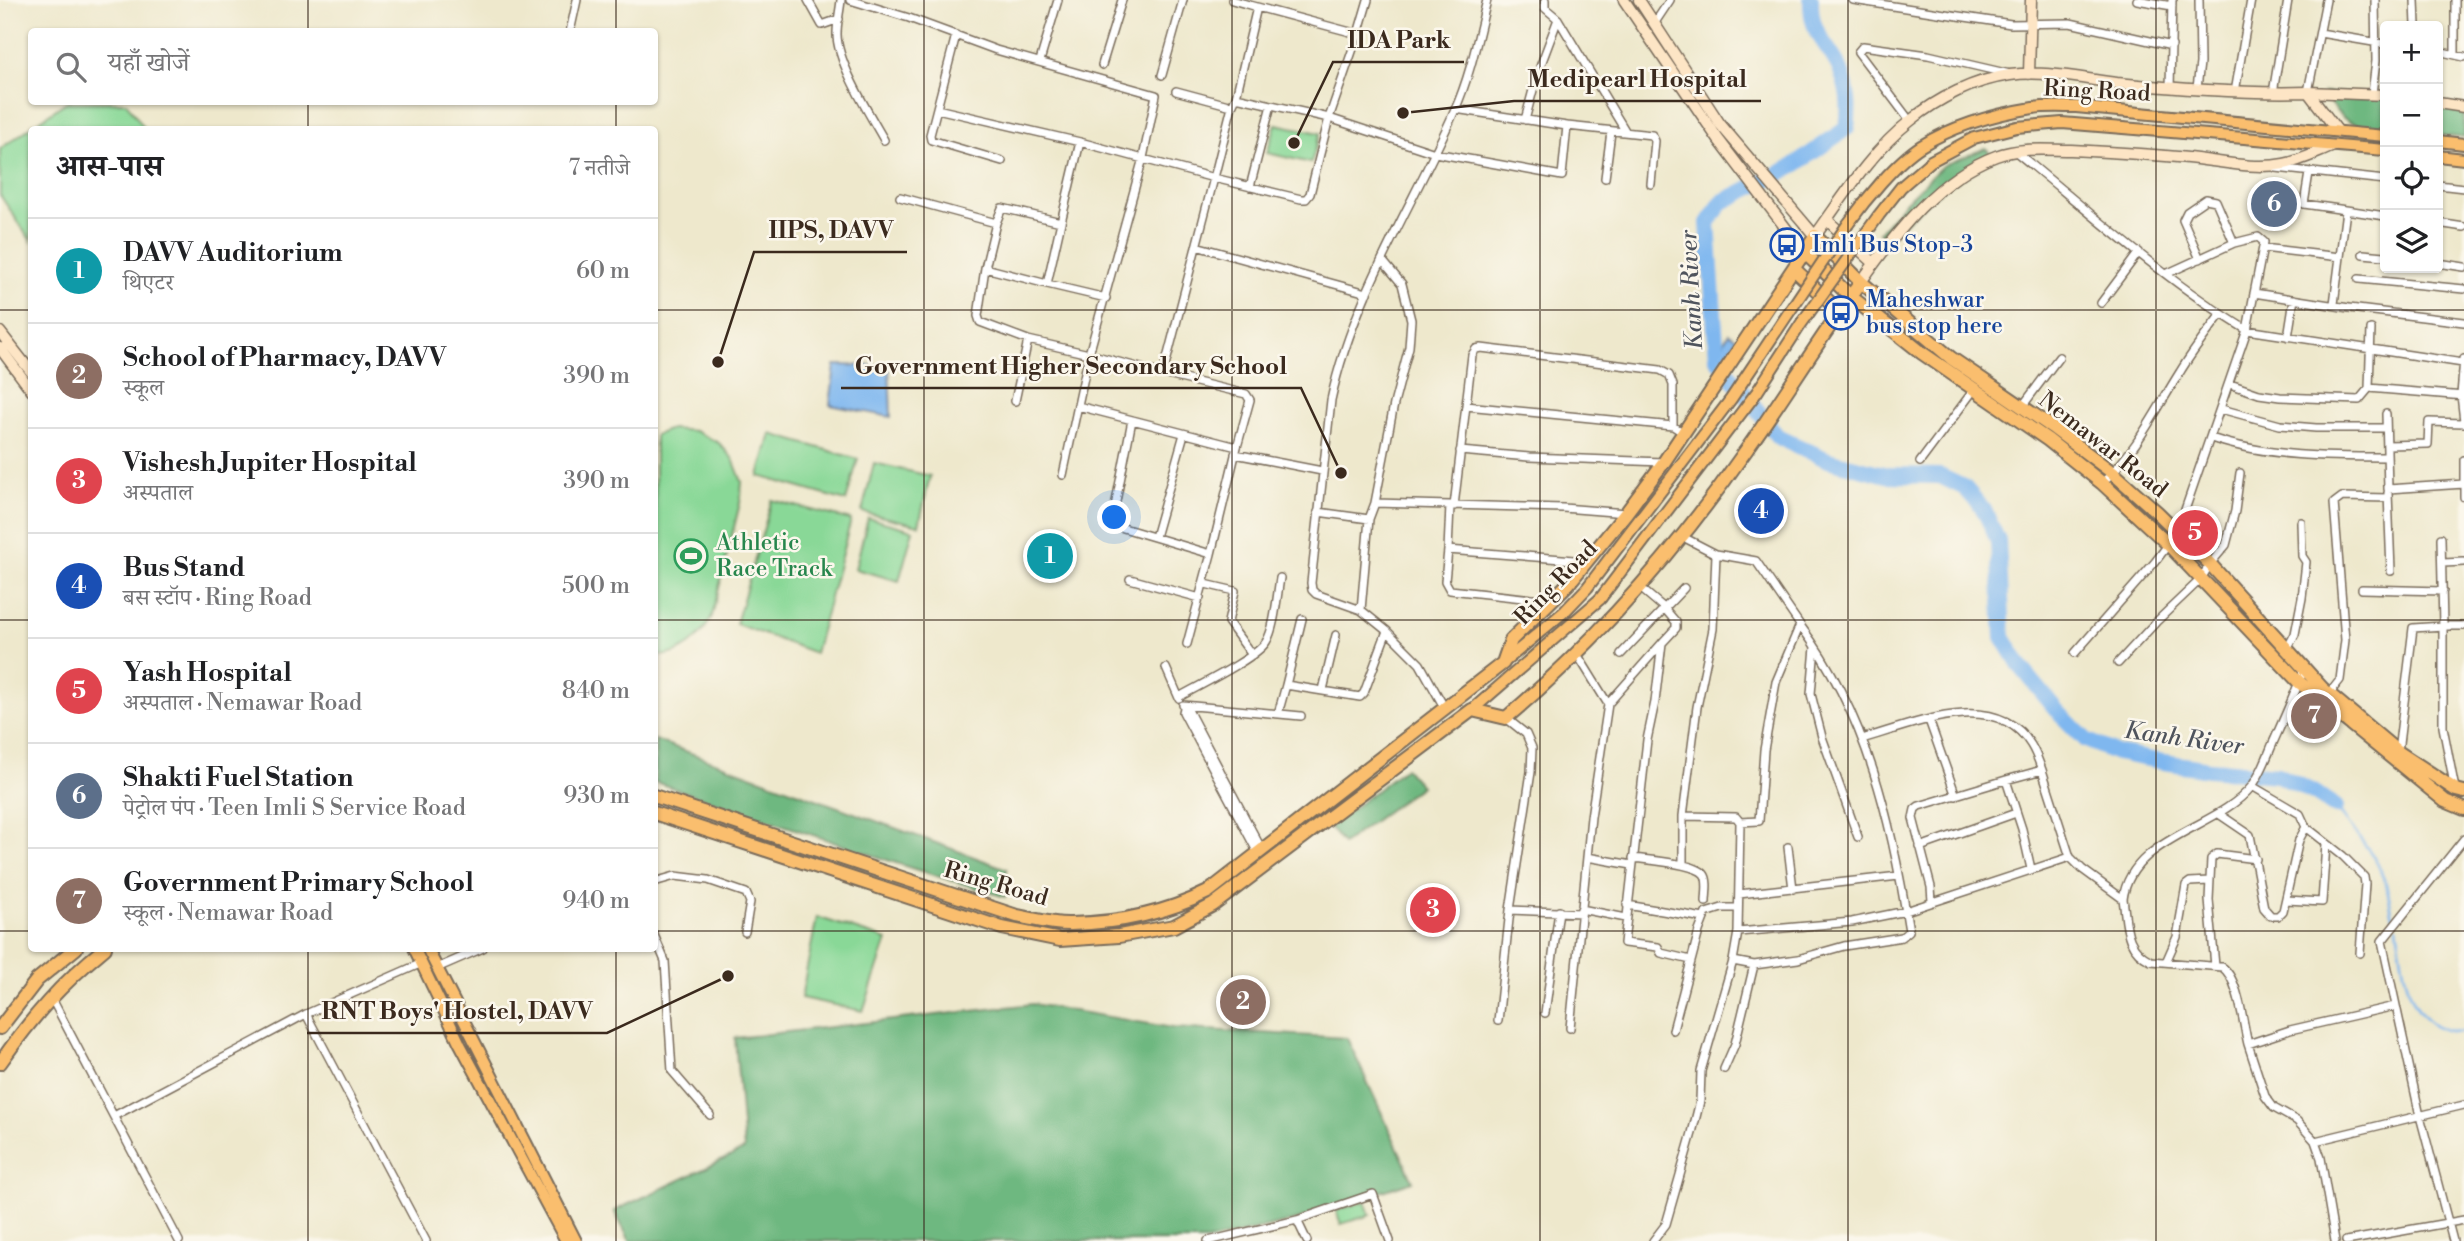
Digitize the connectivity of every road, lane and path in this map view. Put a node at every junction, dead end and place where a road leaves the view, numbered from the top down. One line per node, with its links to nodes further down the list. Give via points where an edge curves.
1 (577, 0): 32 (street)
2 (808, 0): 27 (street, via 819,23)
3 (841, 0): 27 (street)
4 (850, 0): 35 (street)
5 (1058, 0): 42 (street)
6 (1122, 0): 43 (street)
7 (1183, 0): 45 (street)
8 (1232, 0): 26 (street)
9 (1368, 0): 34 (street)
10 (1487, 0): 61 (street)
11 (1545, 0): 28 (street, via 1545,8)
12 (1624, 0): 103 (street, via 1738,166)
13 (1639, 0): 31 (street)
14 (1670, 0): 31 (street)
15 (1853, 0): 30 (street, via 1966,18)
16 (2031, 0): 30 (street)
17 (2137, 0): 25 (street)
18 (2199, 0): 48 (street)
19 (2251, 0): 50 (street)
20 (2288, 0): 52 (street)
21 (2326, 0): 33 (street)
22 (2375, 0): 36 (street)
23 (2415, 0): 29 (street)
24 (2455, 0): 40 (street)
25 (2172, 3): 38 (street)
26 (1257, 7): 34 (street); 55 (street)
27 (839, 19): 70 (street, via 839,48)
28 (1558, 19): 63 (street); 68 (street)
29 (2416, 21)
30 (2030, 22): 38 (street, via 2070,23); 44 (street)
31 (1654, 24): 99 (street, via 1720,124)
32 (571, 28)
33 (2320, 33): 36 (street); 51 (street)
34 (1358, 34): 62 (street)
35 (956, 35): 42 (street); 60 (street)
36 (2376, 42): 37 (street); 53 (street)
37 (2380, 43)
38 (2172, 47): 47 (street)
39 (2443, 52): 40 (street)
40 (2455, 55): 41 (street)
41 (2464, 57)
42 (1040, 61): 79 (street, via 1156,95)
43 (1102, 65)
44 (2029, 74): 46 (street); 47 (street)
45 (1162, 75)
46 (2012, 75): 64 (street, via 1954,93); 64 (street, via 1928,55 1863,46 1858,52)
47 (2170, 88): 48 (street)
48 (2197, 88): 50 (street)
49 (1176, 92): 58 (street)
50 (2235, 92): 52 (street)
51 (2308, 92): 52 (street); 53 (street); 66 (street)
52 (2273, 93)
53 (2372, 94): 54 (street)
54 (2380, 95)
55 (1236, 97): 57 (street); 58 (street)
56 (2443, 104): 59 (street)
57 (1271, 105): 62 (street); 89 (street)
58 (1232, 106): 84 (street)
59 (2464, 107)
60 (937, 109): 71 (street); 81 (street, via 930,135 933,142)
61 (1455, 109): 63 (street); 77 (street)
62 (1329, 118): 77 (street); 89 (street, via 1308,197)
63 (1525, 120): 65 (street)
64 (1910, 121): 94 (street, via 1874,155)
65 (1567, 126): 67 (street); 77 (street, via 1562,176)
66 (2337, 130): 69 (main road, Ring Road); 221 (main road, Ring Road, bridge, via 2076,107 2034,108 1990,118 1919,147 1860,207 1731,400 1587,588)
67 (1611, 132): 68 (street); 85 (street)
68 (1626, 132): 87 (street, via 1655,137)
69 (2380, 135)
70 (884, 140)
71 (1080, 142): 79 (street); 95 (street)
72 (2443, 142): 74 (main road)
73 (2338, 144): 75 (main road, Ring Road); 82 (street, via 2285,164); 233 (main road, Ring Road, bridge, via 2063,123 2017,127 1974,138 1931,161 1901,187 1879,215 1749,402 1600,599)
74 (2464, 144)
75 (2380, 149)
76 (2015, 151): 82 (street, via 2135,153); 104 (street); 110 (street, via 1995,156 1959,176 1911,218)
77 (1435, 153): 109 (street)
78 (2443, 157): 80 (main road)
79 (1143, 158): 84 (street); 123 (street)
80 (2464, 159)
81 (1002, 161)
82 (2262, 166): 83 (street)
83 (2309, 173): 86 (street); 92 (street, via 2304,205)
84 (1214, 178): 89 (street); 101 (street)
85 (1605, 178)
86 (2380, 180)
87 (1651, 184)
88 (2443, 186): 90 (street)
89 (1250, 187)
90 (2464, 188)
91 (900, 197): 96 (street)
92 (2346, 210): 93 (street); 107 (street)
93 (2380, 215)
94 (1827, 220): 99 (street); 110 (street)
95 (1061, 222): 96 (street, via 1005,207); 118 (street)
96 (996, 223): 113 (street)
97 (2443, 224): 98 (street)
98 (2464, 227)
99 (1815, 236): 103 (highway); 117 (highway, Nemawar Road)
100 (2234, 243): 102 (street, via 2260,237); 108 (street); 108 (street, via 2216,201 2206,199 2183,220)
101 (1196, 246): 120 (street); 142 (street)
102 (2263, 248): 107 (street); 121 (street)
103 (1804, 252): 114 (highway); 122 (highway, Nemawar Road)
104 (2139, 252): 115 (street); 125 (street)
105 (2363, 254): 106 (street)
106 (2380, 256)
107 (2340, 257): 126 (street)
108 (2200, 259): 115 (street)
109 (1382, 260): 120 (street); 176 (street, via 1402,284 1411,320)
110 (1874, 263): 117 (street)
111 (2443, 264): 112 (street)
112 (2464, 267)
113 (985, 268): 118 (street); 134 (street, via 980,322)
114 (1794, 269): 127 (highway); 158 (highway, via 1707,401)
115 (2166, 274): 128 (street)
116 (2359, 279): 119 (street)
117 (1861, 282): 122 (highway); 140 (highway, Nemawar Road)
118 (1047, 284): 123 (street)
119 (2464, 289)
120 (1367, 293): 168 (street, via 1335,379)
121 (2254, 293): 124 (street); 131 (street)
122 (1850, 296): 127 (highway); 140 (highway, Nemawar Road)
123 (1105, 298): 137 (street)
124 (2294, 299): 126 (street); 133 (street)
125 (2101, 303)
126 (2334, 304): 129 (street)
127 (1839, 311): 184 (highway, via 1748,449)
128 (2221, 314): 131 (street); 169 (street)
129 (2464, 322)
130 (2371, 329): 135 (street)
131 (2247, 330): 133 (street); 143 (street)
132 (0, 332): 141 (street)
133 (2288, 337): 135 (street)
134 (1028, 340): 137 (street); 148 (street)
135 (2369, 347): 139 (street); 145 (street)
136 (0, 348): 144 (street)
137 (1089, 354): 142 (street); 150 (street)
138 (2059, 356): 152 (street)
139 (2464, 360): 147 (street)
140 (1947, 363): 146 (highway, Nemawar Road); 149 (highway, Nemawar Road)
141 (28, 368)
142 (1163, 374): 162 (street, via 1246,394 1250,400)
143 (2230, 384): 145 (street, via 2259,394 2359,400); 153 (street)
144 (28, 386)
145 (2369, 388): 147 (street)
146 (1973, 391): 149 (highway, Nemawar Road); 167 (street)
147 (2462, 395): 156 (street)
148 (1014, 401)
149 (2004, 403): 152 (highway, Nemawar Road); 172 (highway, Nemawar Road)
150 (1078, 406): 155 (street); 171 (street)
151 (1466, 407): 158 (street); 158 (street, via 1472,355 1481,348 1660,370 1669,375); 163 (street)
152 (2021, 408): 169 (highway, Nemawar Road)
153 (2221, 410): 157 (street, via 2291,426); 160 (street)
154 (2386, 414): 157 (street)
155 (1132, 420): 159 (street); 183 (street, via 1112,522)
156 (2464, 422): 161 (street, via 2429,422 2428,444)
157 (2386, 428): 161 (street)
158 (1678, 430): 166 (highway)
159 (1184, 434): 162 (street); 183 (street)
160 (2211, 438): 164 (street, via 2303,454); 182 (street)
161 (2387, 445): 164 (street)
162 (1236, 451): 168 (street); 188 (street)
163 (1460, 452): 166 (street); 177 (street)
164 (2387, 457): 174 (street)
165 (2464, 460): 173 (street)
166 (1664, 462): 179 (highway)
167 (1920, 462)
168 (1322, 471): 178 (street)
169 (2113, 473): 172 (street); 182 (highway, Nemawar Road)
170 (2240, 473): 192 (street, via 2230,537)
171 (1063, 475)
172 (2102, 482): 186 (highway, Nemawar Road)
173 (2464, 484): 174 (street); 175 (street)
174 (2388, 493): 194 (street); 228 (street, via 2342,496 2334,503 2345,640 2340,680)
175 (2464, 497)
176 (1375, 503): 177 (street); 180 (street)
177 (1452, 506): 179 (street); 187 (street)
178 (1318, 512): 180 (street); 206 (street, via 1312,590)
179 (1626, 513): 190 (highway)
180 (1369, 519): 206 (street)
181 (2301, 522): 216 (street, via 2302,598)
182 (2177, 533): 186 (street); 192 (highway, Nemawar Road)
183 (1155, 537): 188 (street)
184 (1683, 537): 189 (street); 199 (highway)
185 (2441, 538): 193 (street)
186 (2169, 545): 197 (highway, Nemawar Road); 217 (street)
187 (1448, 551): 190 (street); 204 (street, via 1445,581 1450,590)
188 (1211, 554): 198 (street)
189 (1716, 554): 208 (street, via 1756,561); 250 (street, via 1713,629 1697,707)
190 (1587, 561): 204 (highway)
191 (2464, 562): 193 (street)
192 (2210, 564): 197 (street); 216 (highway, Nemawar Road)
193 (2443, 564): 202 (street)
194 (2390, 571)
195 (1280, 578): 220 (street, via 1268,640)
196 (1130, 579): 203 (street)
197 (2202, 579): 222 (street); 225 (highway, Nemawar Road)
198 (1205, 584): 203 (street); 220 (street, via 1235,591 1228,622)
199 (1638, 586): 205 (street); 218 (highway)
200 (1684, 588): 205 (street)
201 (2362, 589): 202 (street)
202 (2443, 591): 209 (street)
203 (1200, 598): 213 (street)
204 (1553, 601): 221 (highway, via 1511,640)
205 (1664, 608): 214 (street, via 1676,628); 219 (street)
206 (1361, 610): 211 (street)
207 (1302, 619): 226 (street)
208 (1800, 625): 215 (street); 251 (street, via 1776,682 1764,750 1759,821)
209 (2443, 626): 210 (street); 239 (street, via 2413,628); 243 (street, via 2443,727)
210 (2464, 626)
211 (1387, 631): 227 (street, via 1360,697); 232 (street, via 1420,664)
212 (1336, 635): 227 (street)
213 (1187, 643)
214 (1662, 643): 230 (street); 262 (street)
215 (1815, 646): 238 (street, via 1843,693); 253 (street, via 1811,694)
216 (2287, 649): 224 (highway, Nemawar Road)
217 (2075, 653)
218 (1577, 654): 230 (street); 236 (highway)
219 (1621, 654)
220 (1251, 655): 229 (street)
221 (1503, 663): 232 (highway, Ring Road)
222 (2118, 663)
223 (1166, 668): 229 (street)
224 (2304, 668): 225 (street); 228 (highway, Nemawar Road)
225 (2299, 682): 242 (street); 246 (highway, Nemawar Road, via 2445,801)
226 (1286, 685): 227 (street); 234 (street)
227 (1323, 690)
228 (2329, 694): 239 (highway, Nemawar Road)
229 (1178, 696): 231 (street)
230 (1608, 704): 259 (street)
231 (1184, 707): 234 (street); 258 (street, via 1196,739)
232 (1444, 708): 258 (highway, Ring Road)
233 (1472, 710): 236 (highway); 248 (highway, Ring Road, via 1213,905 1174,926 1119,936 1060,940 1002,928)
234 (1278, 714): 235 (street)
235 (1301, 716)
236 (1506, 718): 276 (street, via 1526,734 1532,748)
237 (1928, 720): 238 (street); 240 (street, via 1962,713 1997,718 2022,733); 244 (street)
238 (1861, 739): 265 (street, via 1889,823)
239 (2398, 752): 243 (highway, Nemawar Road)
240 (2042, 771): 241 (street); 261 (street)
241 (2006, 780): 244 (street); 247 (street)
242 (2252, 786): 249 (street); 252 (street, via 2300,814)
243 (2460, 791): 246 (street)
244 (1956, 796): 257 (street, via 1915,809)
245 (658, 797): 258 (highway, Ring Road, via 1017,916 1069,925 1180,906 1208,892)
246 (2464, 808)
247 (2016, 813): 257 (street); 264 (street)
248 (658, 814)
249 (2219, 814): 260 (street, via 2250,835); 270 (street, via 2155,849 2132,874)
250 (1684, 816): 251 (street, via 1736,817); 263 (street)
251 (1740, 822): 269 (street)
252 (2306, 827): 255 (street); 272 (street, via 2290,872)
253 (1858, 837)
254 (2464, 839): 299 (street, via 2382,941)
255 (2326, 844): 272 (street, via 2322,902); 290 (street, via 2364,877)
256 (1788, 846): 268 (street)
257 (1920, 847): 271 (street)
258 (1260, 852)
259 (1587, 857): 262 (street); 278 (street)
260 (2256, 859): 267 (street, via 2213,856); 272 (street, via 2267,913 2281,915)
261 (2073, 860): 264 (street); 270 (street)
262 (1632, 861): 263 (street); 274 (street)
263 (1684, 865): 273 (street, via 1705,874)
264 (2031, 869): 271 (street)
265 (1899, 876): 268 (street); 279 (street)
266 (658, 881): 282 (street, via 675,876 708,880 746,893 750,902)
267 (2209, 881): 293 (street, via 2186,885 2177,937); 296 (street)
268 (1793, 889): 269 (street)
269 (1739, 894): 275 (street)
270 (2123, 899): 293 (street, via 2131,946 2151,961)
271 (1932, 901): 279 (street)
272 (2287, 901)
273 (1706, 902)
274 (1627, 905): 280 (street); 281 (street)
275 (1738, 908): 281 (street, via 1722,908); 283 (street)
276 (1510, 910): 277 (street); 302 (street)
277 (1559, 911): 278 (street); 300 (street)
278 (1581, 911): 280 (street); 304 (street)
279 (1906, 911): 283 (street, via 1852,922); 295 (street, via 1909,931 1902,937)
280 (1626, 918): 291 (street, via 1624,943 1658,947 1661,953)
281 (1704, 918): 291 (street)
282 (745, 932)
283 (1738, 932): 292 (street)
284 (658, 944): 310 (street, via 665,961 672,1071)
285 (71, 952): 303 (highway, via 37,980)
286 (101, 952): 298 (highway)
287 (416, 952): 294 (main road)
288 (429, 952): 297 (main road)
289 (474, 952): 297 (street)
290 (2361, 953)
291 (1691, 960): 305 (street)
292 (1732, 961): 295 (street); 324 (street, via 1666,1224)
293 (2166, 962): 296 (street)
294 (422, 963): 301 (street); 319 (main road, via 460,1044)
295 (1754, 965): 308 (street, via 1738,1034)
296 (2215, 966): 306 (street, via 2229,971 2234,981)
297 (437, 968): 320 (main road)
298 (51, 997): 307 (highway); 311 (street)
299 (2395, 1006): 306 (street); 312 (street)
300 (1545, 1013)
301 (306, 1014): 311 (street); 318 (street)
302 (1498, 1021)
303 (0, 1028)
304 (1570, 1028)
305 (1673, 1030)
306 (2248, 1044): 313 (street, via 2265,1096)
307 (0, 1063)
308 (1724, 1069)
309 (2464, 1105): 312 (street)
310 (709, 1115)
311 (114, 1116): 317 (street)
312 (2420, 1116): 313 (street); 316 (street)
313 (2315, 1141): 325 (street)
314 (1297, 1220): 321 (street); 322 (street); 323 (street, via 1373,1194)
315 (2464, 1220): 316 (street)
316 (2447, 1224): 326 (street); 327 (street)
317 (179, 1241)
318 (426, 1241)
319 (566, 1241)
320 (576, 1241)
321 (1208, 1241)
322 (1307, 1241)
323 (1390, 1241)
324 (1653, 1241)
325 (2335, 1241)
326 (2346, 1241)
327 (2453, 1241)

